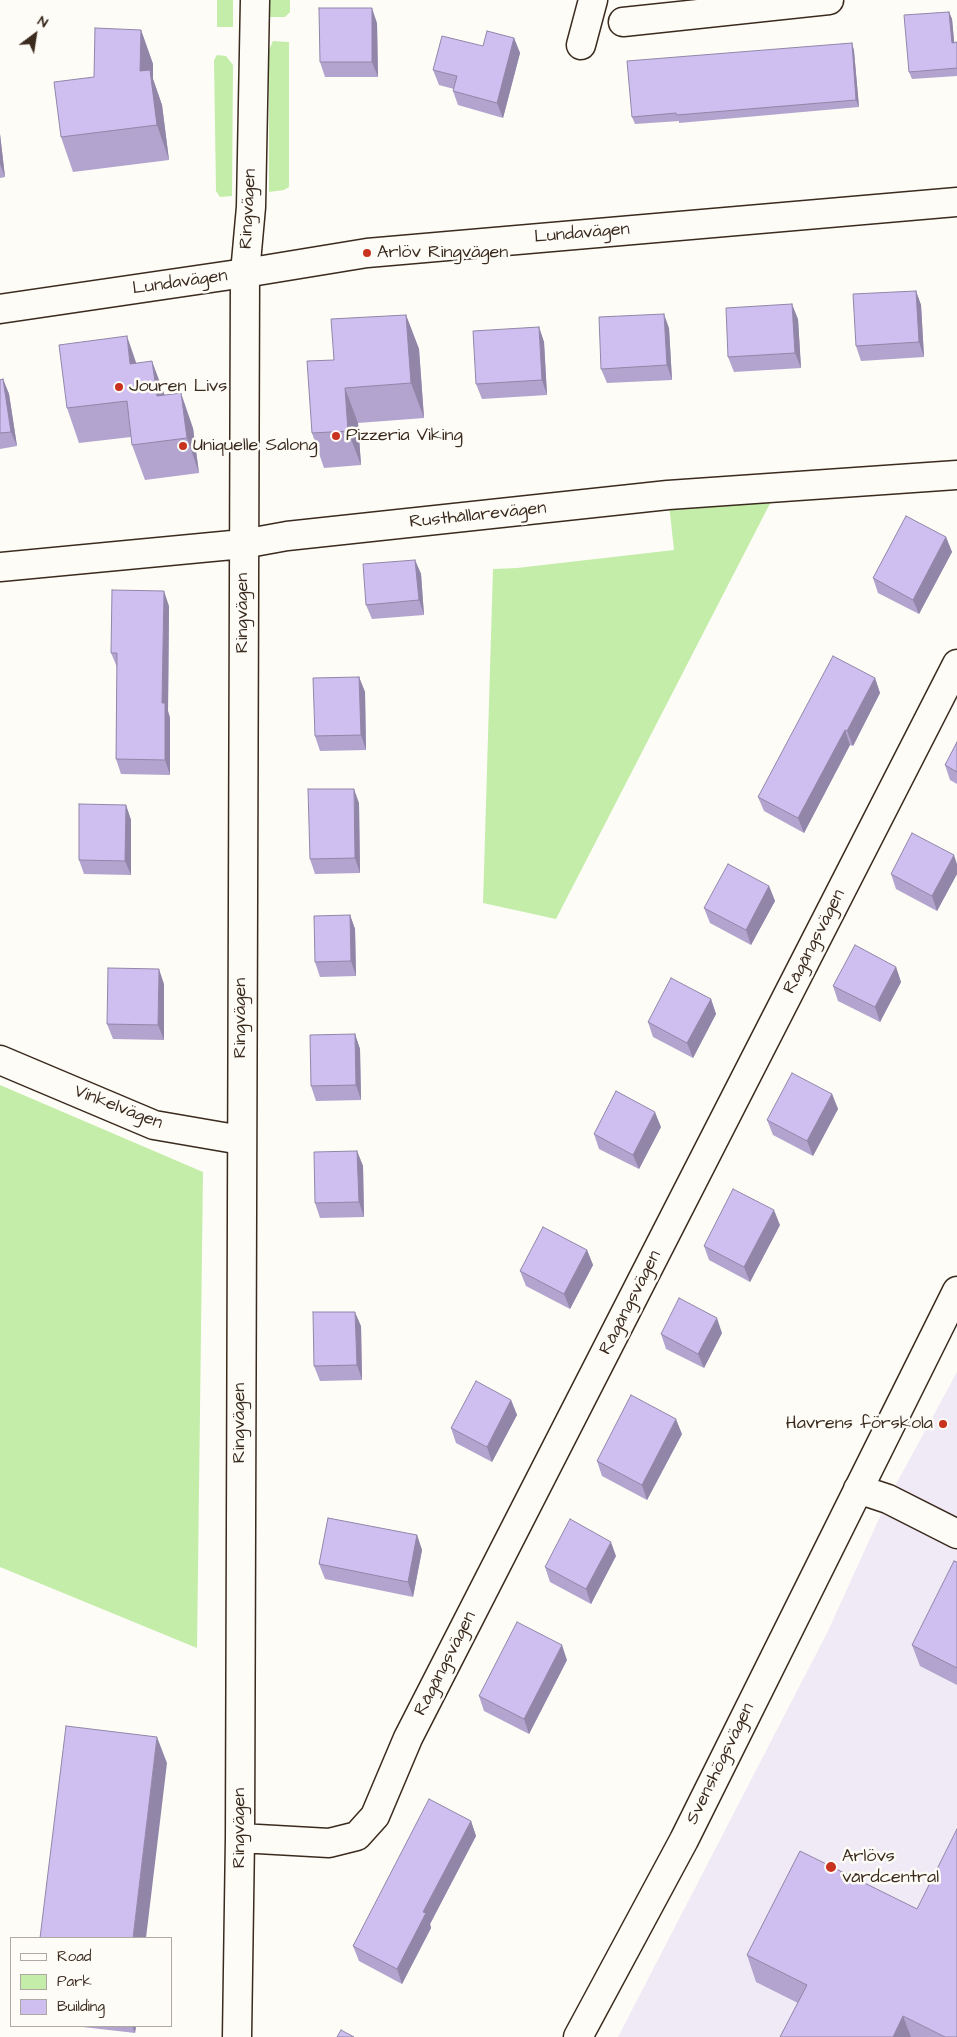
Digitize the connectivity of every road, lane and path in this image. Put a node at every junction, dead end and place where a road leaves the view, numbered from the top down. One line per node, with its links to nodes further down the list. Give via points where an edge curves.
1 (255, 0): 7 (street, Ringvägen, via 251,207)
2 (594, 0): 5 (street)
3 (829, 0): 4 (street)
4 (623, 22)
5 (581, 45)
6 (957, 202): 7 (street, Lundavägen, via 367,253)
7 (245, 273): 8 (street, Lundavägen); 10 (street, Ringvägen)
8 (0, 309)
9 (957, 475): 10 (street, Rusthållarevägen, via 668,495 287,536)
10 (243, 544): 11 (street, Rusthållarevägen); 14 (street, Ringvägen)
11 (0, 567)
12 (957, 664): 18 (street, Rågångsvägen, via 408,1738 375,1816 357,1836 329,1843)
13 (0, 1060): 14 (street, Vinkelvägen, via 154,1125)
14 (241, 1140): 18 (street, Ringvägen)
15 (957, 1291): 16 (street, Svenshögsvägen)
16 (858, 1489): 17 (street, via 888,1499); 20 (street, Svenshögsvägen, via 684,1840)
17 (957, 1534)
18 (240, 1838): 19 (street, Ringvägen)
19 (237, 2037)
20 (578, 2037)

